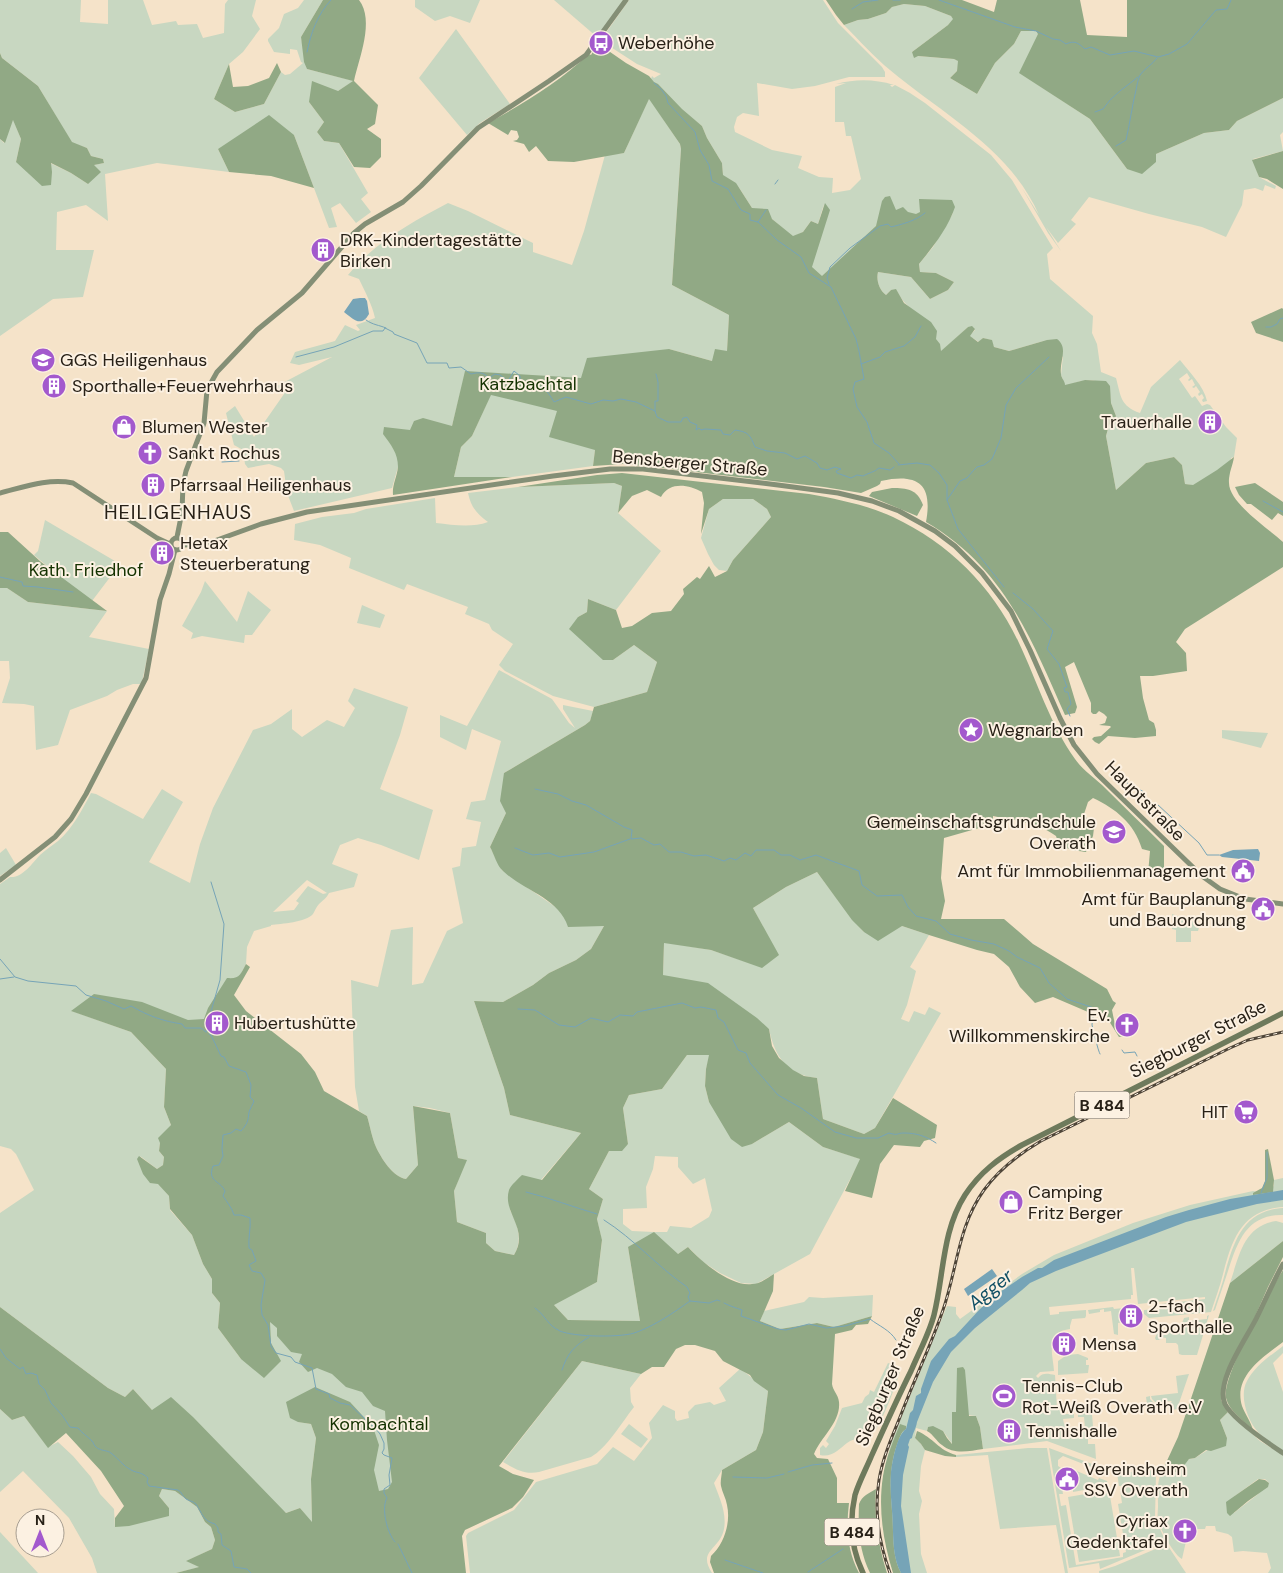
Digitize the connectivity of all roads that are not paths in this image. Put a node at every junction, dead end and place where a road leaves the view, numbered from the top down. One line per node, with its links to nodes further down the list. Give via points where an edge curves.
1 (626, 0): 3 (main road, via 586,55 482,125 403,202 354,233 302,293 256,330 216,372 208,390 204,423 186,471)
2 (0, 492): 4 (main road, via 43,482 73,482)
3 (177, 537): 4 (main road); 5 (main road)
4 (170, 544): 6 (main road)
5 (183, 545): 6 (main road); 7 (main road, Bensberger Straße, via 206,544 307,512 610,469 643,469 838,493 881,504 916,520 955,546 982,572 1011,611)
6 (175, 550): 8 (main road, via 160,600 150,662 142,687 79,807 55,837)
7 (1060, 718): 9 (main road, Hauptstraße, via 1074,745 1097,774 1208,880 1236,896)
8 (0, 880)
9 (1283, 904)
10 (1283, 1013): 13 (main road, Siegburger Straße / B 484, via 1022,1145 982,1172 965,1195 950,1228 931,1326 857,1489 852,1538)
11 (1283, 1264): 12 (main road, via 1236,1355 1223,1397 1232,1413)
12 (1283, 1453)
13 (863, 1573)

